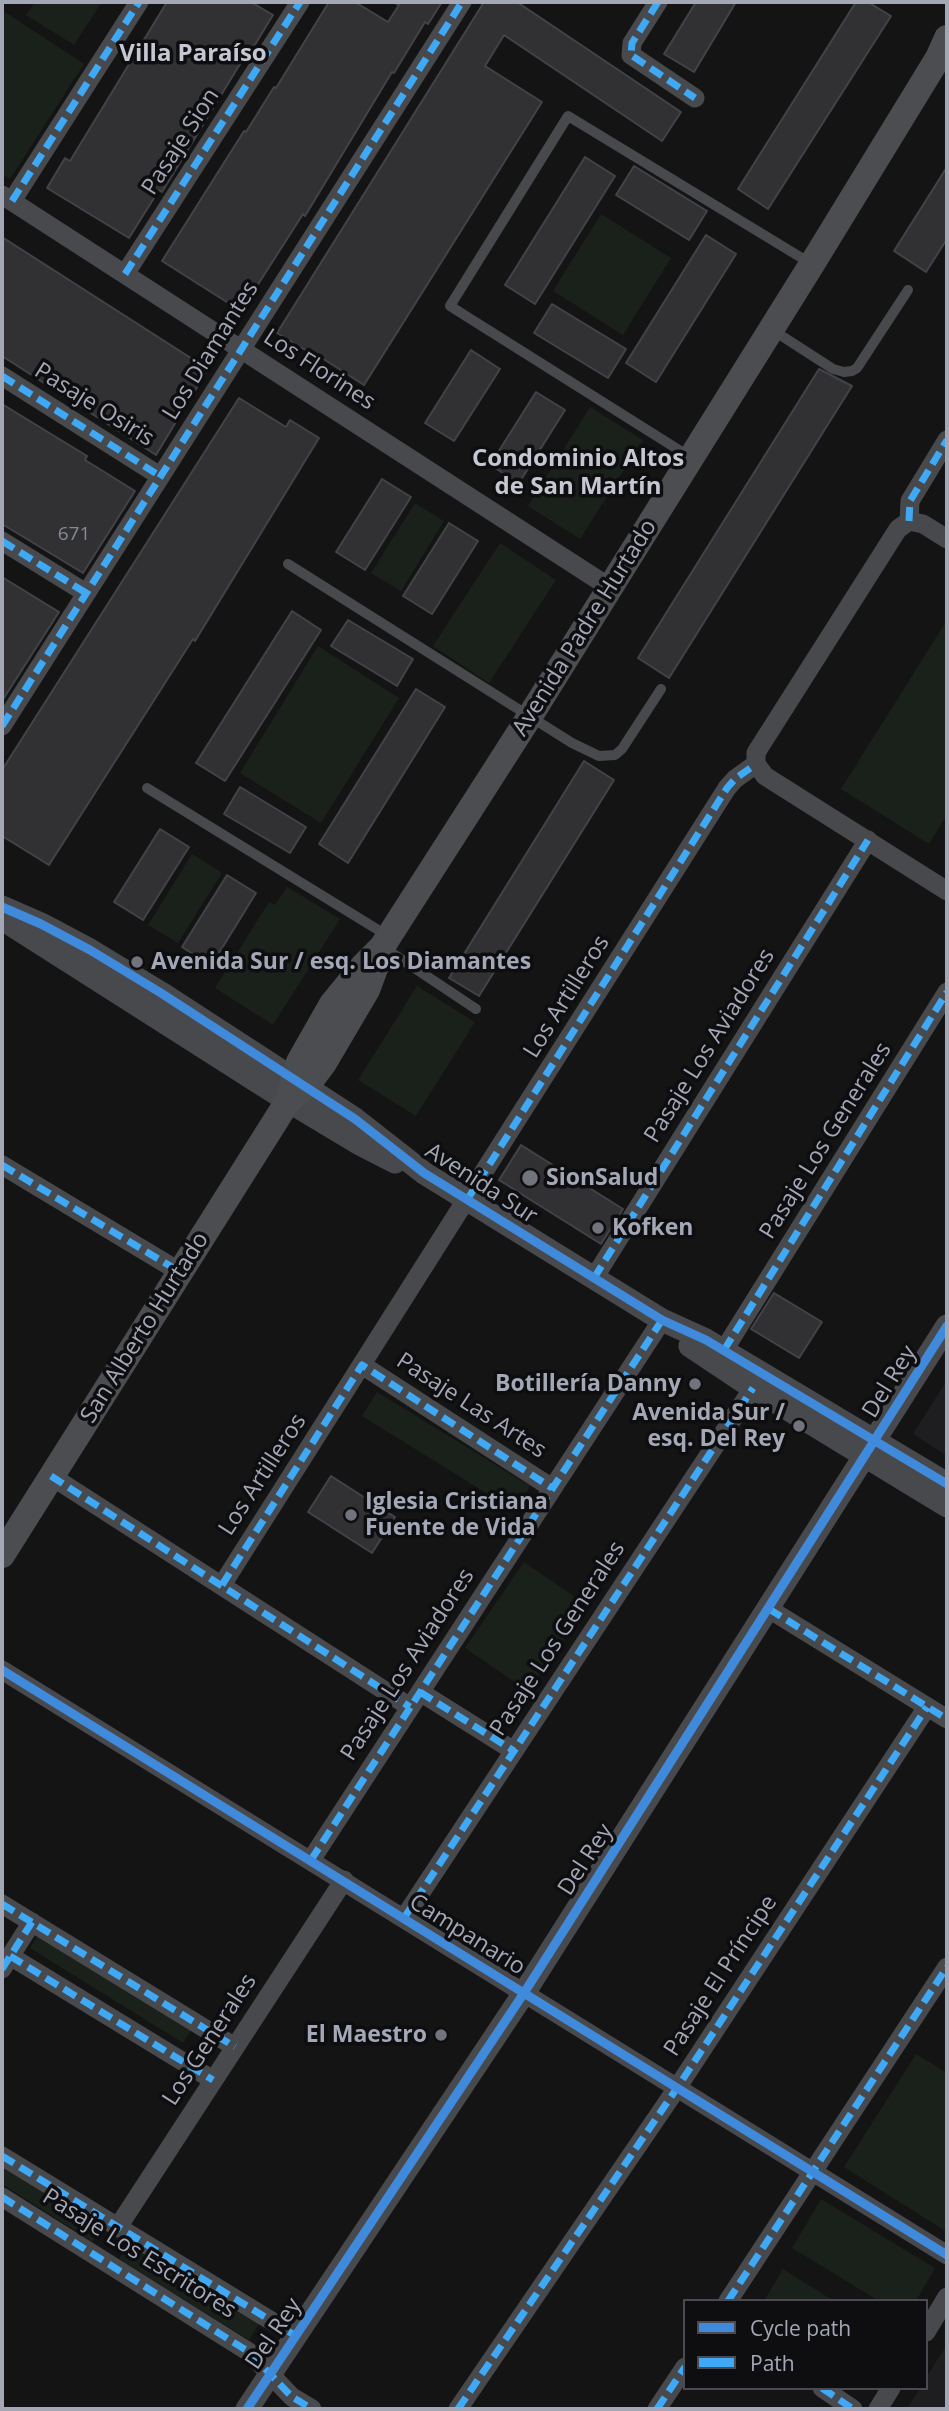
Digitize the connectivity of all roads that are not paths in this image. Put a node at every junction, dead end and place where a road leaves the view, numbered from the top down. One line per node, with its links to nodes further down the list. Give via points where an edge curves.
1 (139, 2): 7 (street)
2 (300, 2): 9 (street, Pasaje Sion)
3 (462, 2): 12 (street, Los Diamantes)
4 (658, 2): 6 (street, via 632,43 631,55)
5 (944, 49): 8 (main road, Avenida Padre Hurtado)
6 (695, 98)
7 (7, 198): 9 (street, Los Florines)
8 (811, 264): 11 (main road, Avenida Padre Hurtado); 15 (lane, via 568,116 450,306)
9 (125, 274): 12 (street, Los Florines)
10 (908, 290): 11 (lane, via 852,372 833,369)
11 (770, 329): 15 (main road, Avenida Padre Hurtado)
12 (241, 349): 16 (street, Los Diamantes); 21 (street, Los Florines)
13 (2, 376): 16 (street, Pasaje Osiris)
14 (947, 440): 17 (street, Los Artilleros, via 910,501)
15 (691, 458): 21 (main road, Avenida Padre Hurtado)
16 (160, 476): 22 (street, Los Diamantes)
17 (909, 521): 18 (street); 26 (street, Los Artilleros, via 898,529 759,748)
18 (947, 539)
19 (2, 541): 22 (street)
20 (288, 564): 25 (lane)
21 (610, 587): 25 (main road, Avenida Padre Hurtado)
22 (86, 593): 24 (street, Los Diamantes)
23 (661, 689): 25 (lane, via 615,755 599,756 584,750)
24 (4, 716)
25 (530, 716): 32 (main road, Avenida Padre Hurtado)
26 (756, 764): 28 (street, via 765,776); 37 (street, Los Artilleros, via 727,788)
27 (147, 788): 32 (lane)
28 (868, 840): 29 (street); 39 (street, Pasaje Los Aviadores)
29 (947, 891)
30 (2, 907): 35 (street, Avenida Sur, via 90,950 219,1030)
31 (2, 919): 35 (street, Avenida Sur)
32 (386, 941): 34 (lane); 35 (main road, Avenida Padre Hurtado, via 360,1004 324,1063)
33 (947, 992): 42 (street, Pasaje Los Generales)
34 (476, 1009)
35 (296, 1089): 37 (street, Avenida Sur, via 375,1152 424,1173); 38 (main road, San Alberto Hurtado)
36 (2, 1165): 38 (street)
37 (467, 1200): 39 (street, Avenida Sur); 43 (street, Los Artilleros)
38 (180, 1272): 46 (main road, San Alberto Hurtado)
39 (594, 1278): 40 (street, Avenida Sur)
40 (662, 1320): 42 (street, Avenida Sur); 44 (street, Avenida Sur); 48 (street, Pasaje Los Aviadores)
41 (947, 1326): 45 (street, Del Rey)
42 (724, 1350): 45 (street, Avenida Sur)
43 (362, 1365): 48 (street, Pasaje Las Artes); 51 (street, Los Artilleros)
44 (752, 1388): 45 (street, Avenida Sur); 57 (street, Pasaje Los Generales)
45 (871, 1449): 47 (street, Avenida Sur); 49 (street, Avenida Sur); 52 (street, Del Rey)
46 (51, 1476): 50 (main road, San Alberto Hurtado); 51 (street)
47 (947, 1484)
48 (552, 1488): 54 (street, Pasaje Los Aviadores)
49 (947, 1506)
50 (2, 1555)
51 (222, 1586): 54 (street)
52 (769, 1609): 55 (street); 65 (street, Del Rey)
53 (2, 1670): 58 (street, Campanario)
54 (415, 1699): 57 (street); 58 (street, Pasaje Los Aviadores)
55 (927, 1707): 56 (street); 68 (street, Pasaje El Príncipe)
56 (947, 1719)
57 (514, 1751): 61 (street, Pasaje Los Generales)
58 (311, 1860): 59 (street, Campanario)
59 (344, 1880): 61 (street, Campanario); 66 (street, Los Generales)
60 (2, 1904): 62 (street)
61 (404, 1918): 65 (street, Campanario)
62 (32, 1922): 63 (street); 66 (street)
63 (6, 1962): 67 (street)
64 (947, 1967): 70 (street)
65 (524, 1993): 68 (street, Campanario); 77 (street, Del Rey)
66 (235, 2047): 67 (street, Los Generales)
67 (214, 2080): 72 (street, Los Generales)
68 (677, 2088): 70 (street, Campanario); 84 (street, Pasaje El Príncipe)
69 (2, 2156): 72 (street, Pasaje Los Escritores)
70 (813, 2172): 73 (street, Campanario); 75 (street)
71 (2, 2197): 79 (street, Pasaje Los Escritores, via 249,2352)
72 (118, 2227): 77 (street, Pasaje Los Escritores)
73 (947, 2255)
74 (947, 2297): 76 (street)
75 (729, 2299)
76 (928, 2329)
77 (296, 2336): 79 (street, Del Rey)
78 (683, 2370): 85 (street)
79 (270, 2375): 82 (street, Del Rey); 83 (street, Pasaje Los Escritores)
80 (825, 2390): 86 (street)
81 (890, 2390): 87 (street)
82 (247, 2409)
83 (312, 2409)
84 (458, 2409)
85 (657, 2409)
86 (853, 2409)
87 (878, 2409)

